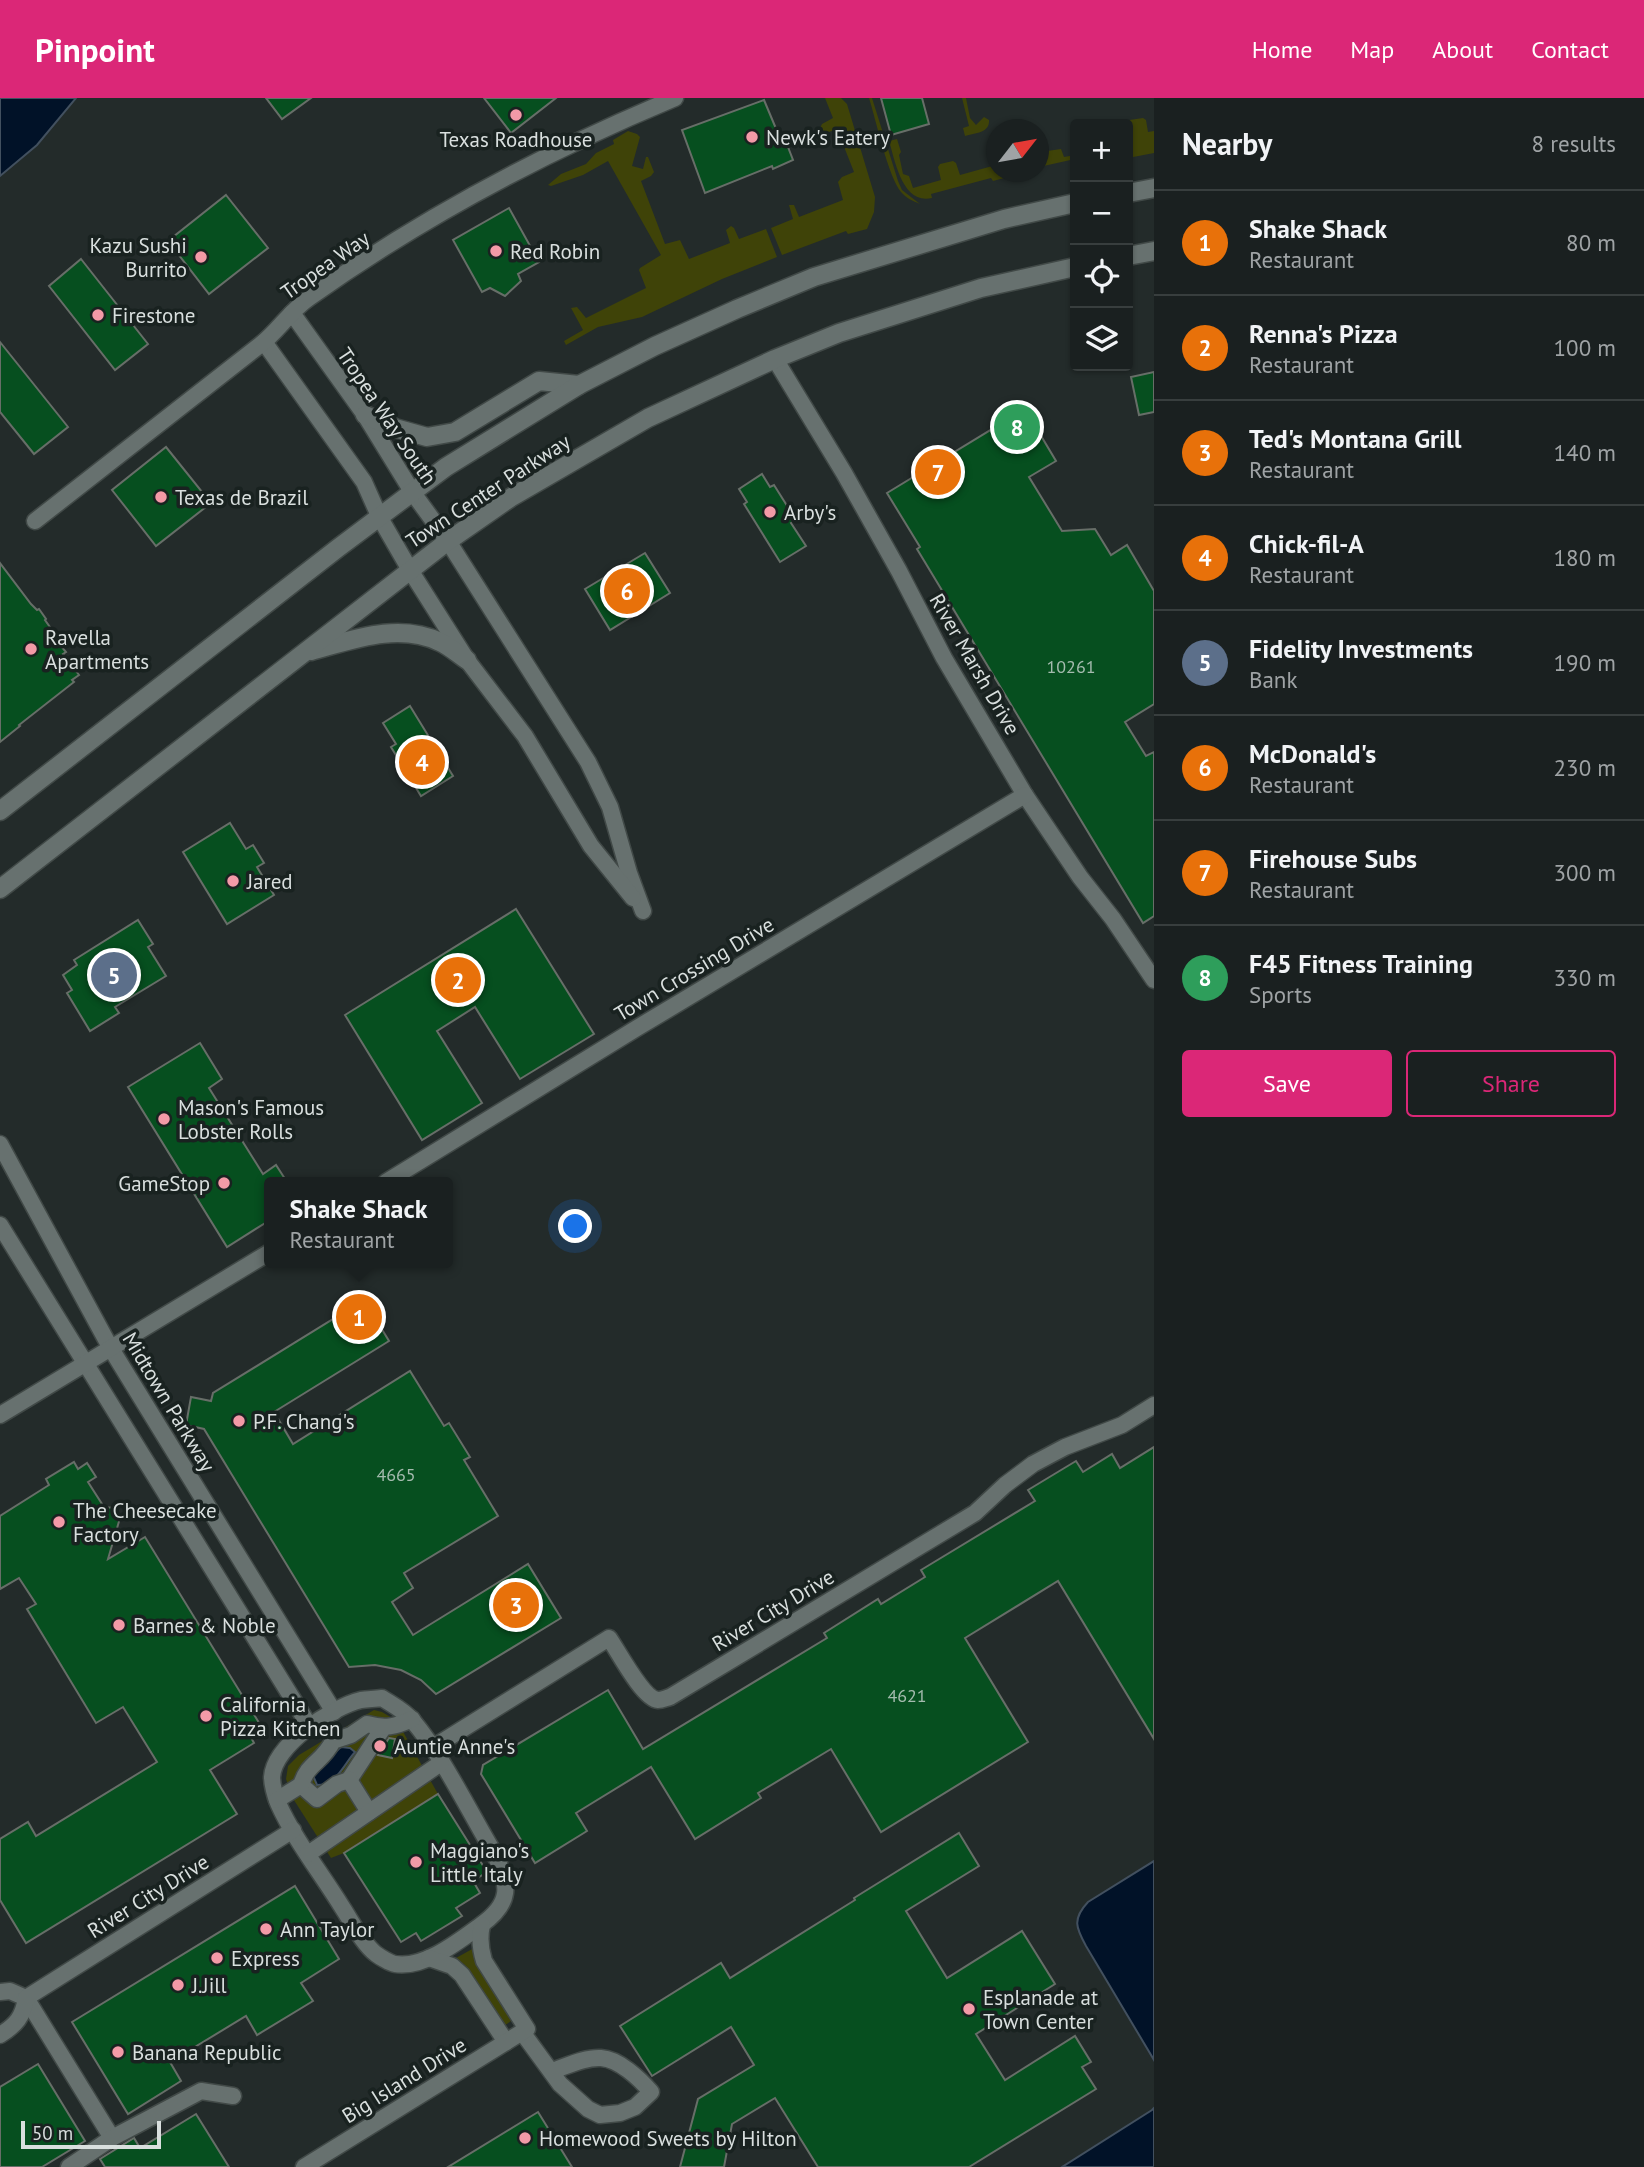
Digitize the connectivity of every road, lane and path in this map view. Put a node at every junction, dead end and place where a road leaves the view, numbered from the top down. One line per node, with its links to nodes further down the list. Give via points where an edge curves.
1 (675, 98): 8 (street, Tropea Way, via 592,134 465,200 353,268)
2 (1154, 188): 3 (main road)
3 (1133, 192)
4 (1070, 204): 11 (main road, Town Center Parkway, via 1004,219 814,277)
5 (1154, 251): 6 (main road)
6 (1133, 255)
7 (1070, 268): 10 (main road, Town Center Parkway, via 981,288 839,333)
8 (292, 313): 9 (street, Tropea Way); 12 (street, Tropea Way South)
9 (264, 342): 14 (street, via 364,482); 15 (street, Tropea Way)
10 (775, 359): 16 (main road, Town Center Parkway, via 648,418 510,498); 20 (street, River Marsh Drive)
11 (579, 385): 12 (main road, via 539,381 455,432 427,437); 13 (main road, Town Center Parkway, via 446,467)
12 (365, 415): 13 (street, Tropea Way South)
13 (413, 493): 14 (main road, Town Center Parkway); 16 (street, Tropea Way South)
14 (380, 518): 17 (street); 21 (main road, Town Center Parkway)
15 (35, 521)
16 (448, 541): 17 (main road, Town Center Parkway); 19 (street, Tropea Way South, via 588,762 610,807 643,911 591,846 525,736)
17 (410, 570): 18 (main road, Town Center Parkway); 19 (street)
18 (304, 652): 19 (main road, via 381,632 439,641); 22 (main road, Town Center Parkway)
19 (467, 660)
20 (1025, 795): 23 (street, River Marsh Drive); 25 (street, Town Crossing Drive)
21 (0, 811)
22 (0, 889)
23 (1154, 980)
24 (0, 1144): 28 (street, Midtown Parkway)
25 (394, 1177)
26 (0, 1225): 29 (street)
27 (264, 1256): 28 (street)
28 (110, 1347): 29 (street); 33 (street, Midtown Parkway)
29 (85, 1362): 31 (street); 36 (street)
30 (1154, 1405): 37 (street, River City Drive, via 1122,1425 1033,1464 975,1513 670,1697 657,1700 649,1696 609,1638)
31 (0, 1415)
32 (359, 1700): 33 (street); 34 (street, via 382,1698); 35 (street)
33 (334, 1712): 36 (street)
34 (412, 1719): 35 (street, via 398,1726); 37 (street)
35 (375, 1726): 39 (street, via 333,1741); 42 (street)
36 (310, 1727): 38 (street)
37 (432, 1748): 40 (street)
38 (284, 1751): 41 (street); 43 (street, via 276,1760 272,1778)
39 (326, 1755): 41 (street); 42 (street)
40 (441, 1763): 44 (street); 47 (street, via 502,1870 506,1889 501,1906)
41 (303, 1778): 42 (street, via 317,1798); 43 (street)
42 (343, 1782): 44 (street)
43 (277, 1800): 45 (street)
44 (369, 1812): 46 (street)
45 (293, 1830): 46 (street); 50 (street, River City Drive)
46 (308, 1854): 48 (street, via 376,1954 395,1964)
47 (482, 1924): 48 (street); 51 (street, via 484,1961)
48 (429, 1958): 53 (street, via 462,1975)
49 (0, 1992): 50 (street, via 10,1990)
50 (26, 1998): 52 (street, via 24,2013 14,2027); 56 (street)
51 (524, 2030): 53 (street, Big Island Drive); 54 (street)
52 (0, 2035)
53 (506, 2042): 58 (street, Big Island Drive)
54 (552, 2071): 54 (street, via 575,2098 600,2115 635,2107 651,2092 634,2074 604,2058)
55 (233, 2096): 56 (street, via 201,2091)
56 (112, 2138): 57 (street)
57 (69, 2167)
58 (304, 2167)

